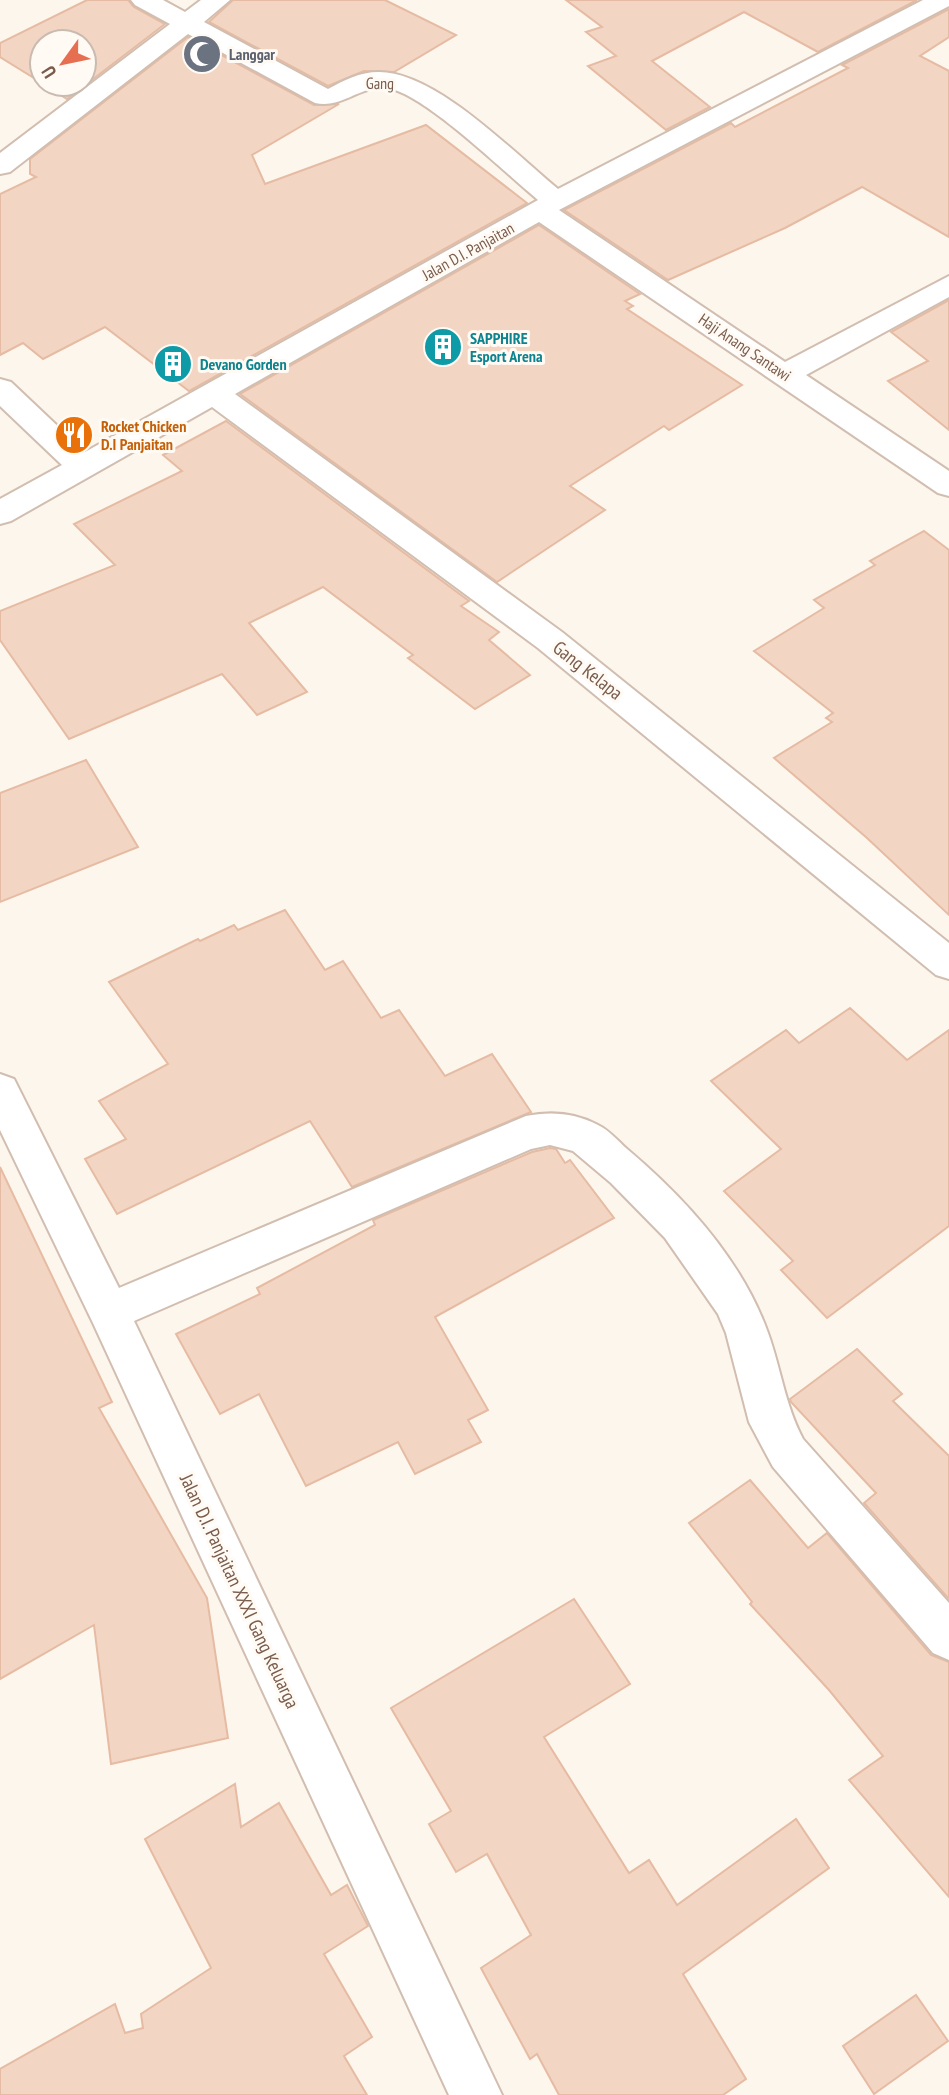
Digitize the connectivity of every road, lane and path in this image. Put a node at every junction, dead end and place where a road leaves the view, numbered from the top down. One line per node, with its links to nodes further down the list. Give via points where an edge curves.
1 (144, 0): 4 (street, Gang)
2 (217, 0): 4 (street)
3 (942, 0): 6 (street, Jalan D.I. Panjaitan)
4 (184, 23): 5 (street); 6 (street, Gang, via 324,97 378,80 425,93)
5 (0, 166)
6 (548, 206): 8 (street, Haji Anang Santawi); 10 (street, Jalan D.I. Panjaitan)
7 (949, 285): 8 (street)
8 (785, 374): 12 (street, Haji Anang Santawi)
9 (0, 389): 11 (street)
10 (213, 393): 11 (street, Jalan D.I. Panjaitan); 14 (street, Gang Kelapa, via 550,640)
11 (82, 466): 13 (street, Jalan D.I. Panjaitan)
12 (949, 486)
13 (0, 513)
14 (949, 964)
15 (0, 1090): 16 (street, Jalan D.I. Panjaitan XXXI Gang Keluarga)
16 (109, 1312): 17 (street, via 526,1133 550,1128 585,1138 679,1225 724,1285 747,1333 771,1422 788,1453); 18 (street, Jalan D.I. Panjaitan XXXI Gang Keluarga)
17 (949, 1637)
18 (476, 2095)

